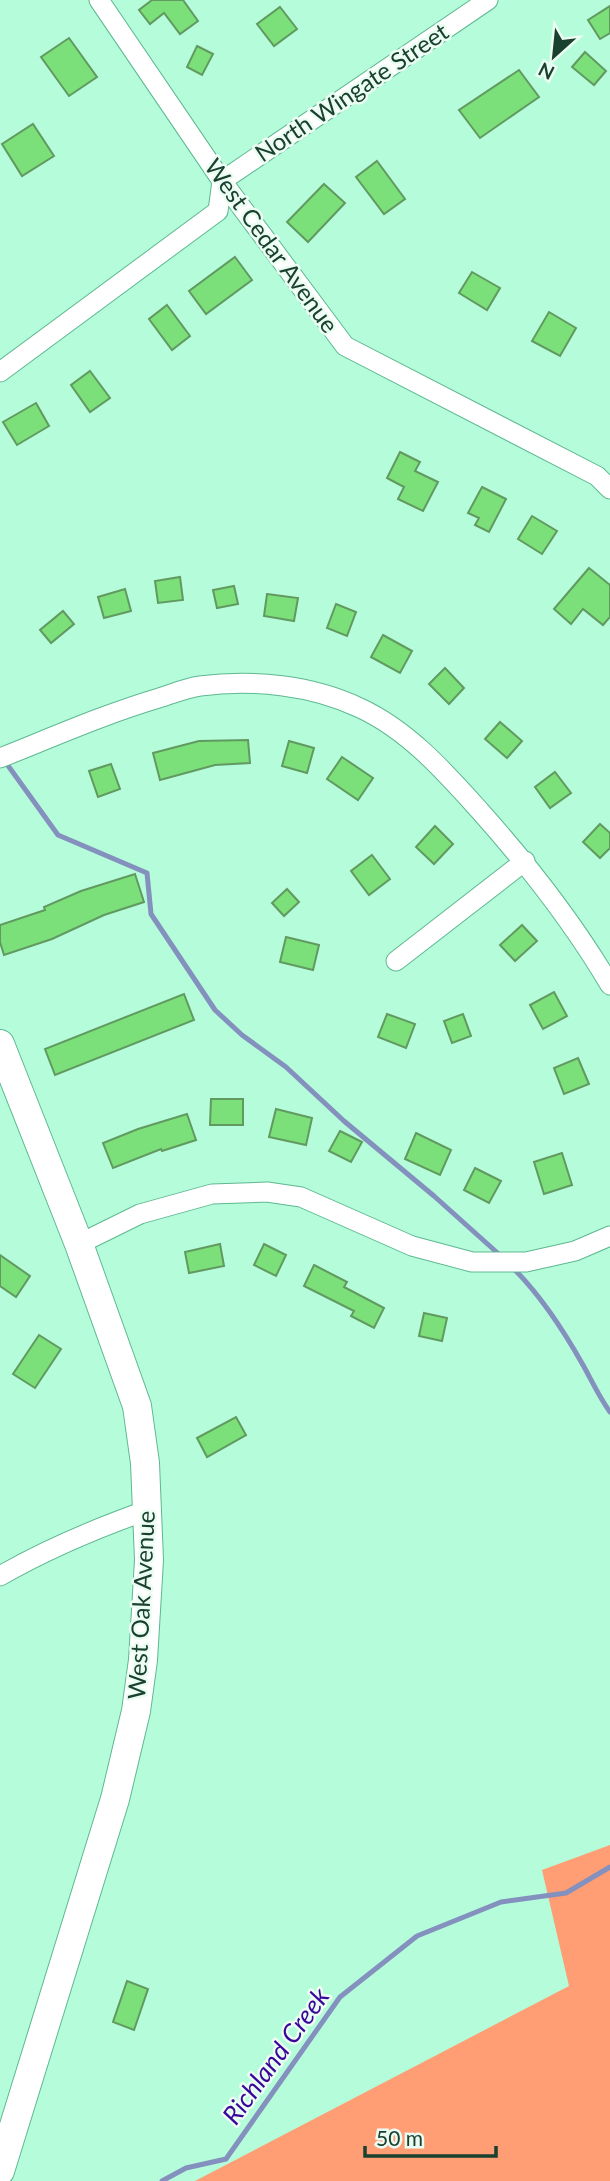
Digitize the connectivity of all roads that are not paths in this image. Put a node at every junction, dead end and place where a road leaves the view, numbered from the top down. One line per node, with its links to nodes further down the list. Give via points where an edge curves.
1 (99, 0): 3 (street, West Cedar Avenue)
2 (488, 0): 3 (street, North Wingate Street)
3 (222, 181): 4 (street, via 218,211); 5 (street, West Cedar Avenue, via 345,346 597,476)
4 (0, 372)
5 (610, 489)
6 (0, 758): 7 (street, via 196,686 233,682 281,686 361,708 398,731 449,775)
7 (525, 861): 8 (street); 9 (street)
8 (396, 961)
9 (610, 985)
10 (0, 1044): 12 (street, West Oak Avenue)
11 (610, 1236): 12 (street, via 575,1251 526,1262 472,1262 412,1246 301,1198 267,1192 212,1194 140,1214)
12 (79, 1244): 13 (street, West Oak Avenue, via 137,1406)
13 (148, 1510): 14 (street, via 37,1555); 15 (street, West Oak Avenue, via 143,1660 136,1712 115,1798)
14 (0, 1576)
15 (3, 2161)

